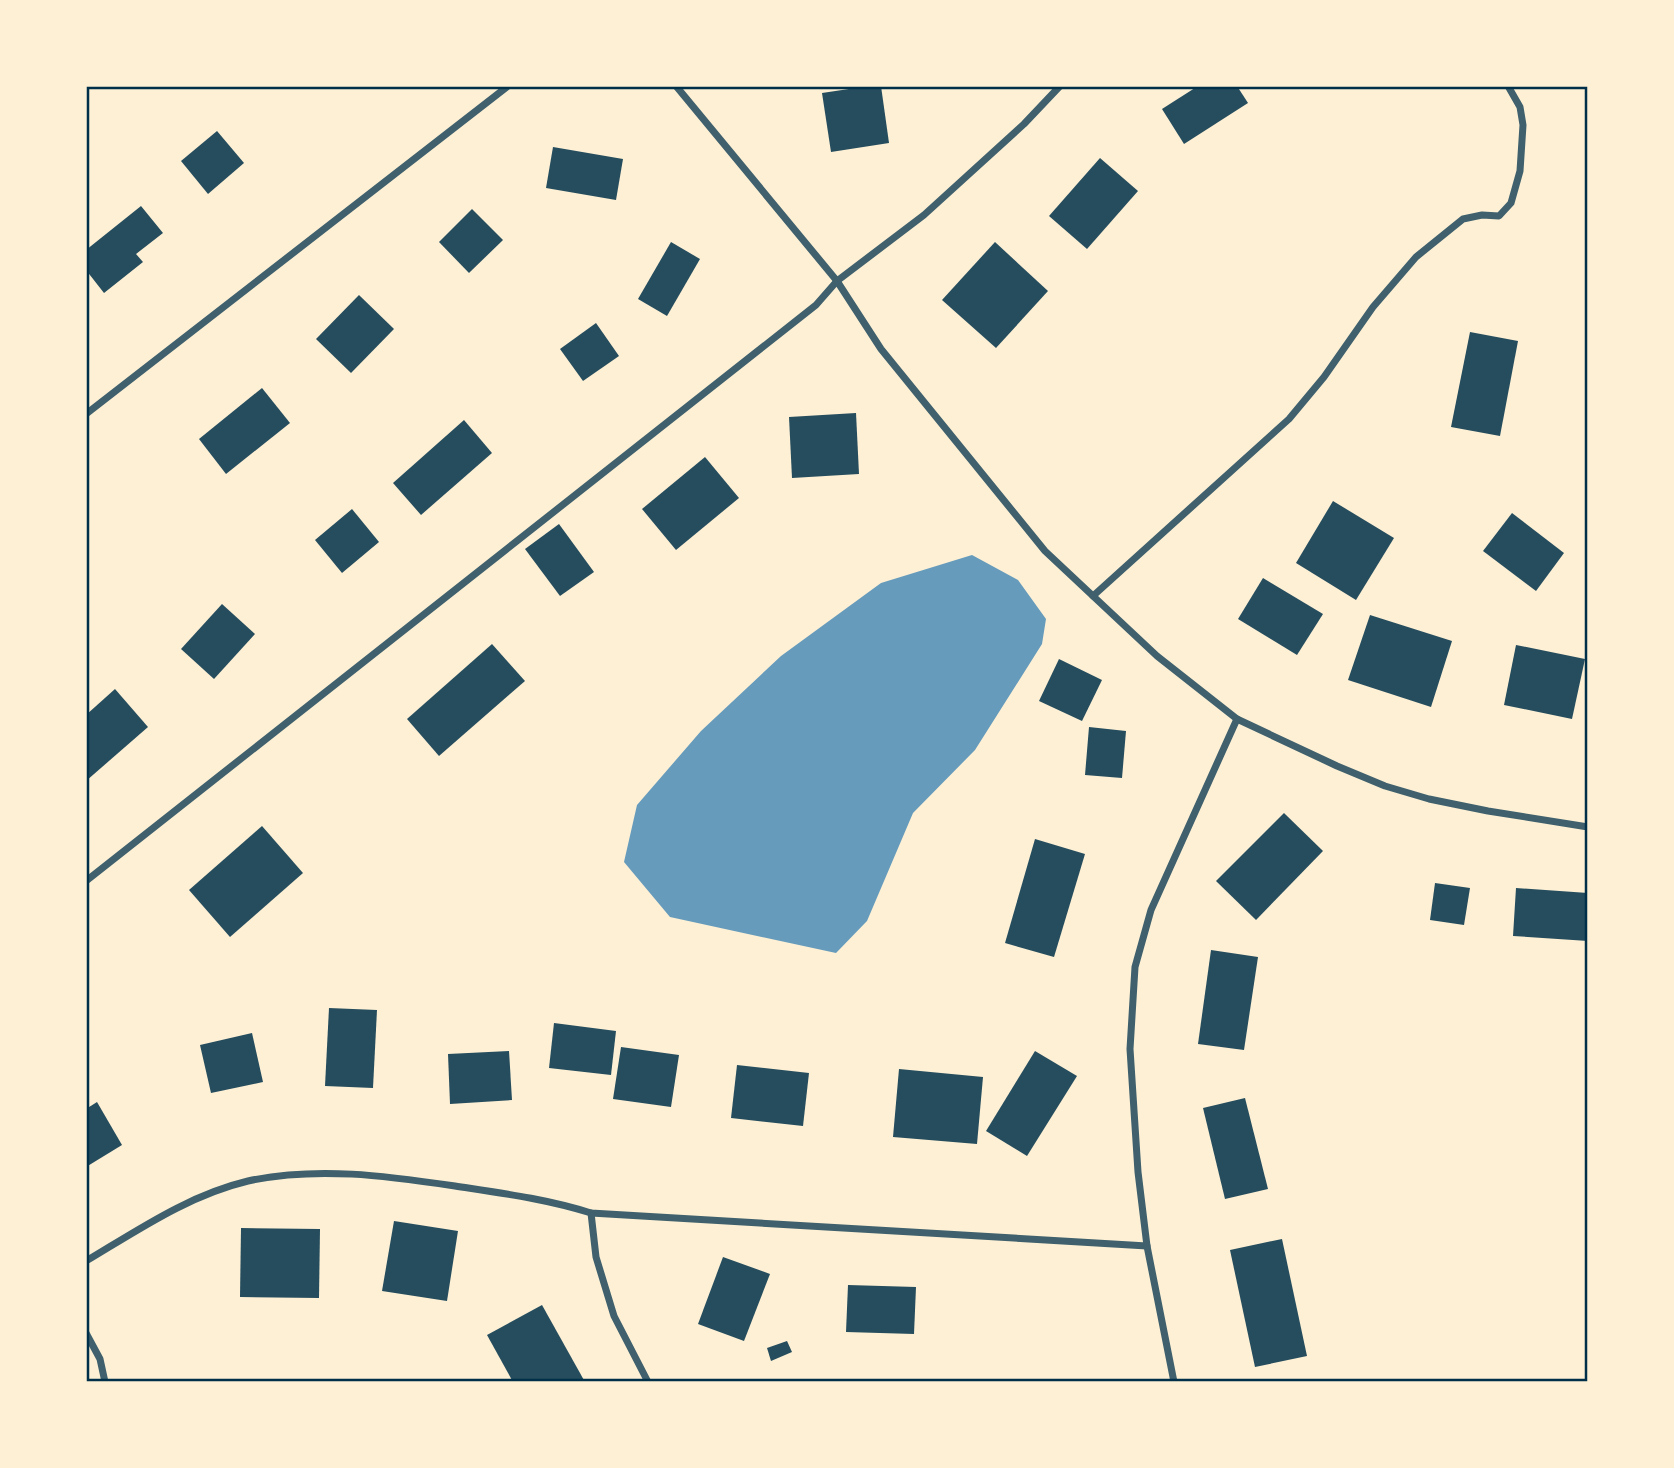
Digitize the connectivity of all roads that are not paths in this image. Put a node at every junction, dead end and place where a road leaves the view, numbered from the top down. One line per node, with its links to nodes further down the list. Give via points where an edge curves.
1 (508, 86): 6 (street)
2 (676, 86): 5 (street)
3 (1060, 86): 5 (street, via 924,215)
4 (1508, 86): 7 (street, via 1520,107 1523,125 1520,170 1511,203 1499,216 1463,219 1416,257 1289,419)
5 (837, 281): 7 (street, via 881,349 1045,551); 10 (street, via 816,305 768,344)
6 (86, 414)
7 (1093, 596): 8 (street, via 1157,656)
8 (1237, 719): 9 (street, via 1385,786 1476,808); 12 (street, via 1151,910 1135,967 1130,1049)
9 (1588, 827)
10 (86, 881)
11 (591, 1213): 12 (street); 13 (street, via 506,1193 320,1172 248,1181 184,1203); 16 (street, via 596,1257 614,1316)
12 (1147, 1246): 17 (street)
13 (86, 1261)
14 (86, 1333): 15 (street, via 100,1359)
15 (105, 1382)
16 (648, 1382)
17 (1174, 1382)

